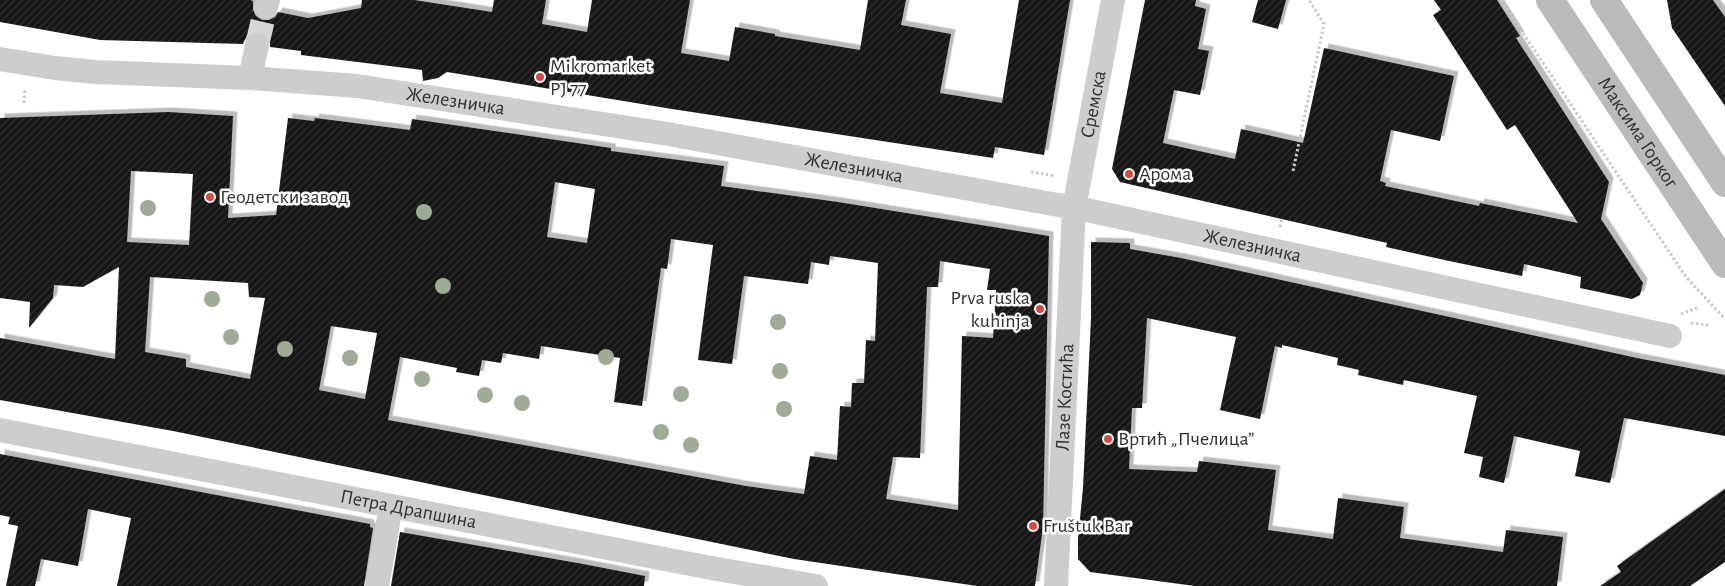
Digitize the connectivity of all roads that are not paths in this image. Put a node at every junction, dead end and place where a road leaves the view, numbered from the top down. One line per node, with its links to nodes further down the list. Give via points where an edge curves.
1 (1112, 0): 8 (street, Сремска)
2 (1550, 0): 9 (street, Максима Горког)
3 (1604, 0): 7 (street)
4 (257, 45): 6 (street)
5 (0, 59): 6 (street, Железничка, via 95,72)
6 (250, 78): 8 (street, Железничка, via 357,86 668,134)
7 (1725, 183)
8 (1074, 208): 10 (street, Железничка); 15 (street, Лазе Костића)
9 (1725, 264)
10 (1670, 336)
11 (0, 430): 12 (street, Петра Драпшина)
12 (391, 506): 13 (street); 14 (street, Петра Драпшина)
13 (377, 586)
14 (816, 586)
15 (1058, 586)

